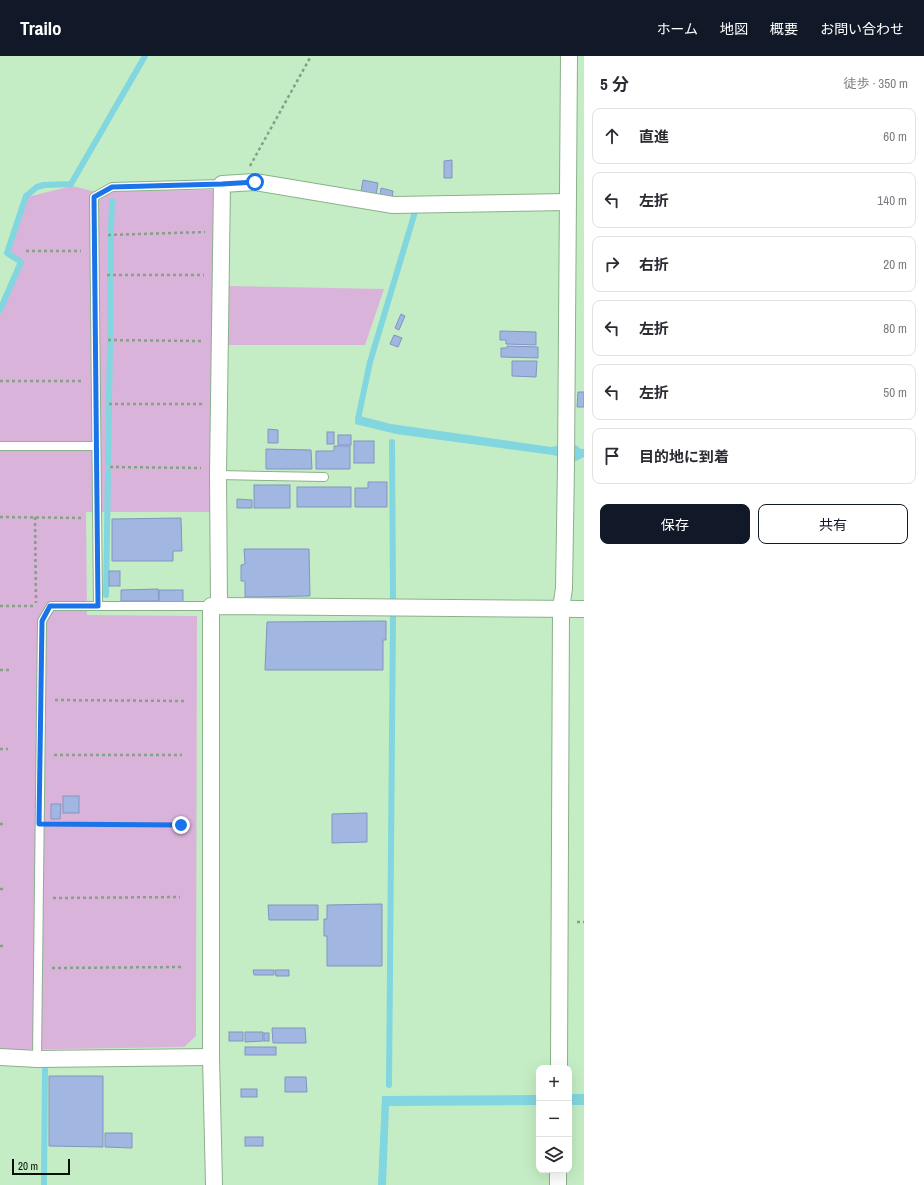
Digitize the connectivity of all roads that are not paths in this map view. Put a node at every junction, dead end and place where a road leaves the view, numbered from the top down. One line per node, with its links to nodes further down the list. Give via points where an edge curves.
1 (568, 56): 3 (street)
2 (222, 184): 3 (street, via 255,182 393,205); 5 (lane, via 112,187 94,197); 6 (street)
3 (567, 202): 10 (street, via 566,465 564,588)
4 (0, 446): 5 (lane)
5 (96, 446): 8 (lane)
6 (218, 472): 7 (lane); 9 (street)
7 (324, 477)
8 (98, 606): 9 (lane); 14 (lane, via 50,606 42,621)
9 (215, 606): 10 (street); 13 (street)
10 (561, 609): 11 (street); 15 (street)
11 (584, 609)
12 (0, 1057): 14 (street)
13 (211, 1057): 14 (street); 17 (street)
14 (37, 1059)
15 (559, 1065)
16 (558, 1173): 18 (street)
17 (214, 1185)
18 (558, 1185)

